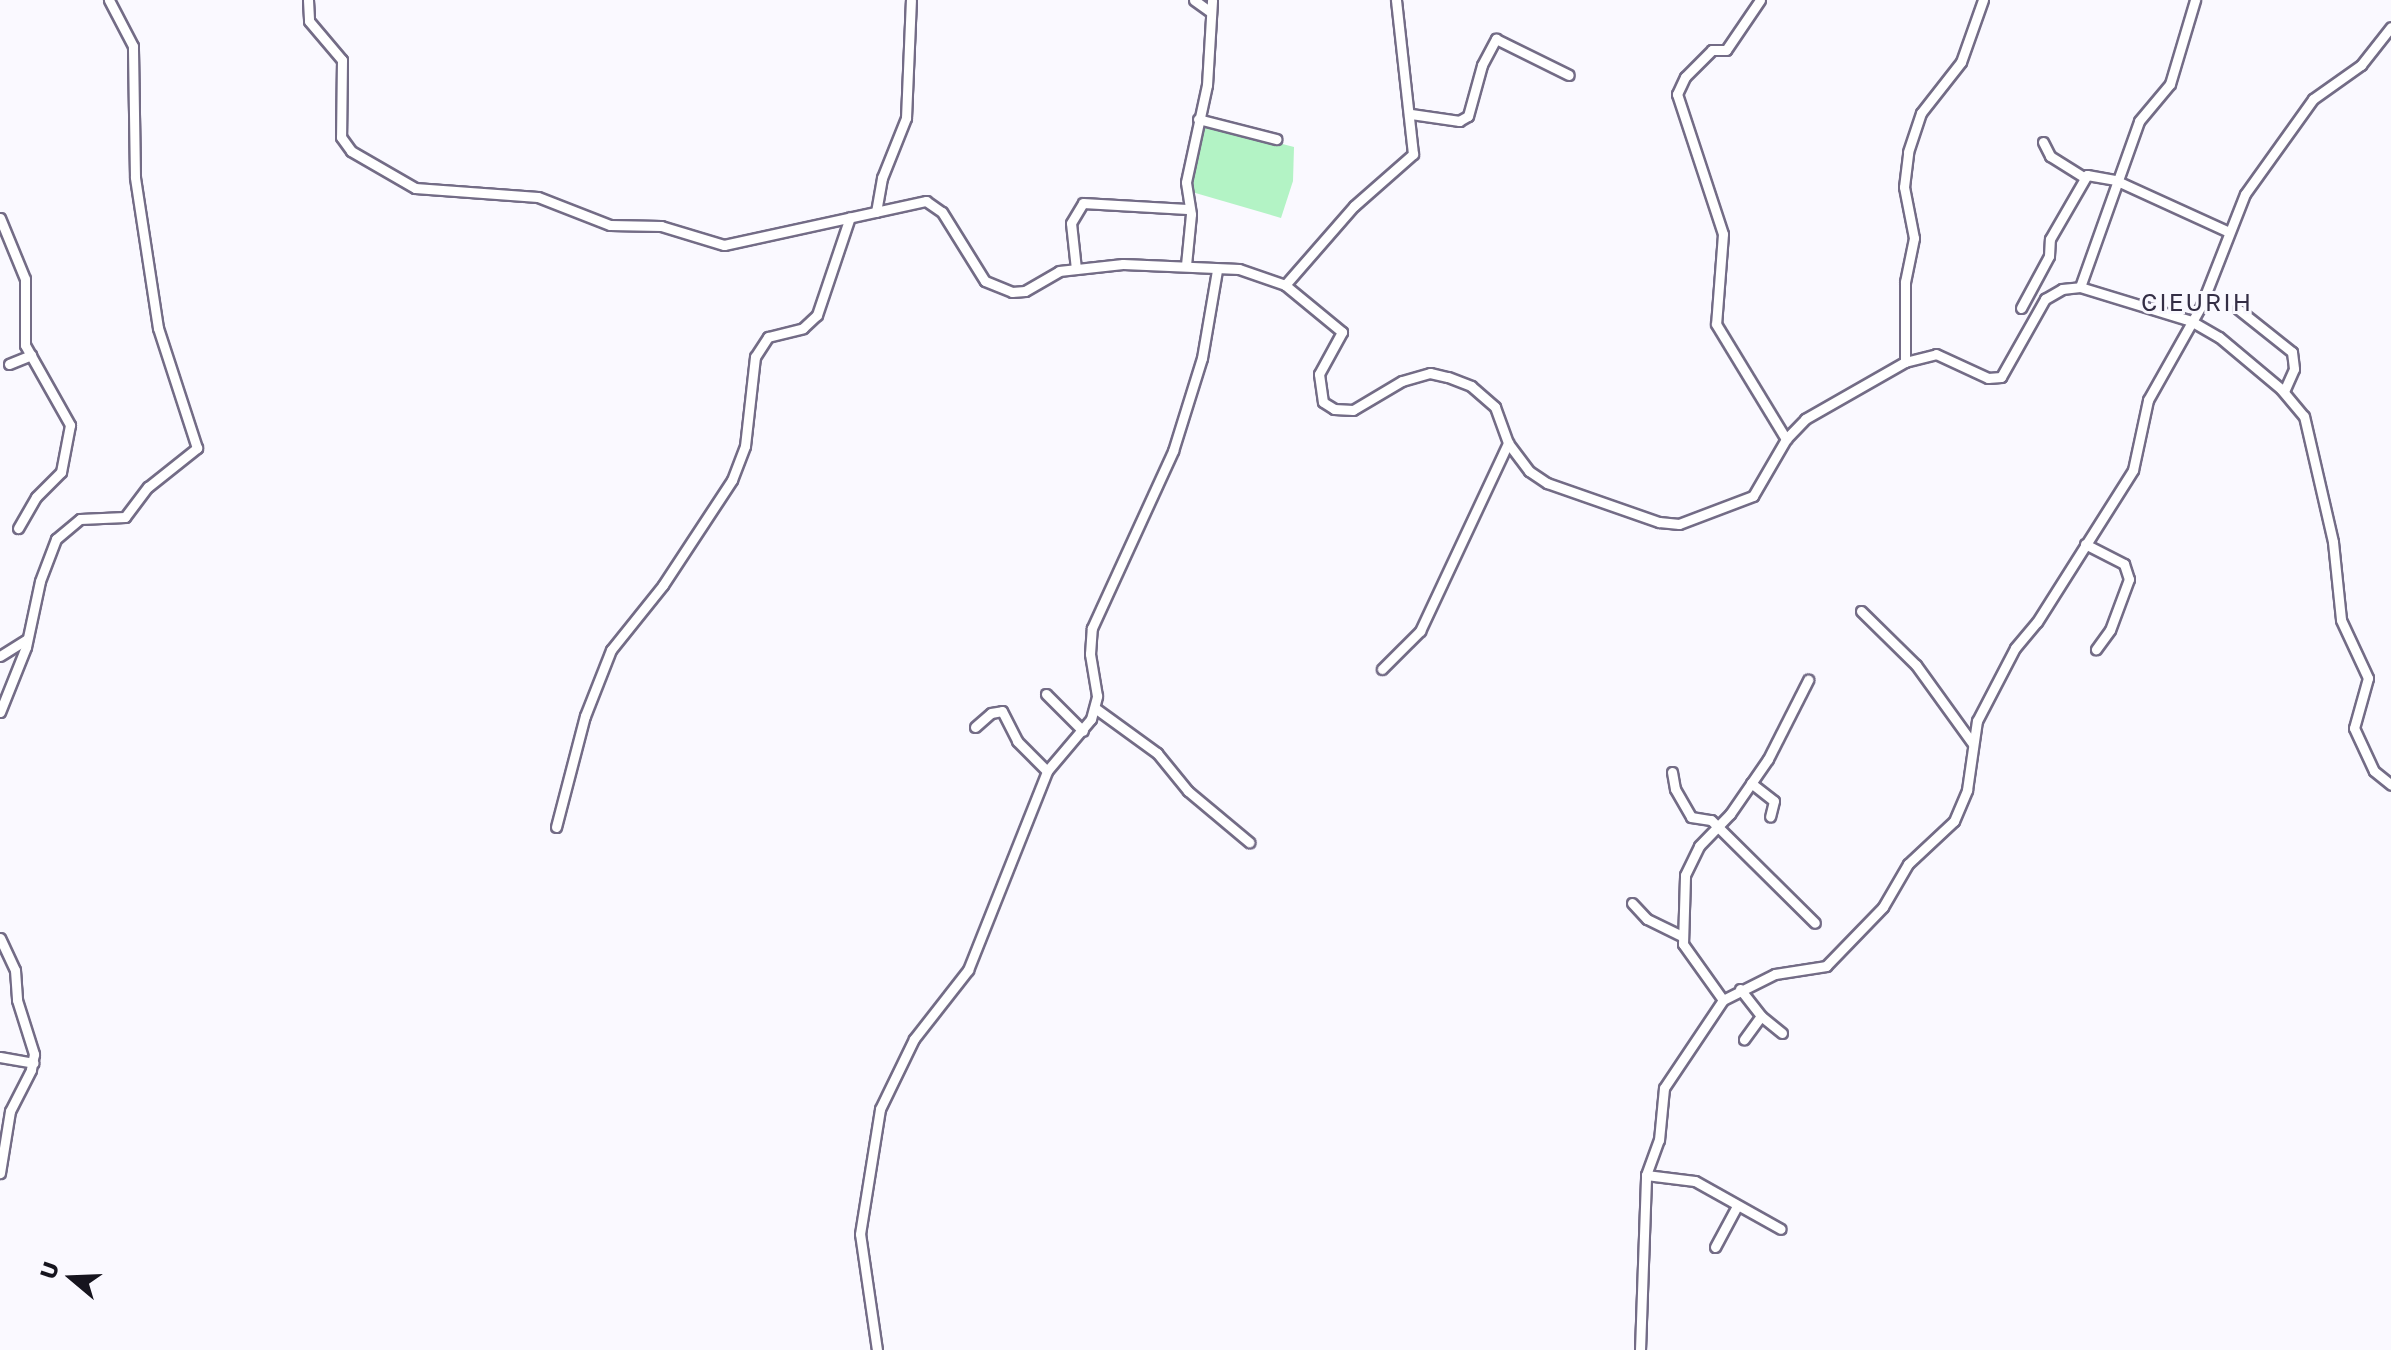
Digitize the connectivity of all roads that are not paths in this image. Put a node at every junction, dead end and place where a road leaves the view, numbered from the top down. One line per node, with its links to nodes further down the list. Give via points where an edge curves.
1 (109, 0): 40 (street, via 133,46 134,164 158,328 197,448 148,487 125,517 88,518 63,530 43,567)
2 (308, 0): 20 (street, via 309,21 342,60 341,137 351,151 415,188 538,197 610,225 661,226 724,245)
3 (911, 0): 19 (street, via 906,118 882,178)
4 (1194, 0): 9 (street)
5 (1396, 0): 12 (street)
6 (1760, 0): 35 (street, via 1726,50 1712,50 1685,77 1677,94 1723,234 1716,324)
7 (1983, 0): 32 (street, via 1961,62 1921,113 1908,152 1904,187 1914,238 1905,282)
8 (2195, 0): 17 (street, via 2170,84 2141,117)
9 (1210, 5): 13 (street, via 1208,79)
10 (2391, 27): 22 (street, via 2361,65 2303,111 2259,172)
11 (1569, 75): 12 (street, via 1496,39 1480,69 1468,116 1459,121)
12 (1411, 114): 26 (street, via 1413,154 1354,206)
13 (1198, 119): 14 (street); 18 (street, via 1186,182)
14 (1276, 139)
15 (2043, 142): 16 (street, via 2050,156)
16 (2084, 177): 17 (street, via 2099,174); 28 (street)
17 (2115, 180): 22 (street); 27 (street)
18 (1187, 209): 23 (street); 24 (street, via 1083,203 1071,223)
19 (876, 212): 20 (street); 24 (street, via 921,200 931,203 980,275 1001,290 1025,291 1059,271)
20 (850, 217): 56 (street, via 817,315 803,328 768,337 759,348 750,380 745,446 732,480 663,585 611,650 585,716)
21 (0, 218): 31 (street, via 25,279 24,341)
22 (2229, 232): 30 (street)
23 (1186, 265): 24 (street); 25 (street)
24 (1076, 269)
25 (1217, 270): 26 (street, via 1239,269); 46 (street, via 1202,358 1173,451 1092,628)
26 (1285, 285): 36 (street, via 1342,332 1319,374 1323,402 1353,410 1402,381 1430,373 1483,393 1495,407)
27 (2080, 287): 30 (street); 32 (street, via 2045,299 2001,377 1988,378 1936,354)
28 (2021, 308)
29 (2238, 309): 34 (street, via 2292,352 2294,369)
30 (2191, 321): 34 (street, via 2219,337); 38 (street, via 2148,400 2133,470)
31 (31, 355): 33 (street); 37 (street, via 61,405 70,435 61,472 36,497)
32 (1905, 362): 35 (street, via 1819,409)
33 (9, 364)
34 (2284, 391): 54 (street, via 2306,419 2332,536 2340,616 2368,678 2354,728 2374,771)
35 (1786, 439): 36 (street, via 1753,496 1679,524 1659,522 1547,483 1529,471)
36 (1508, 443): 43 (street, via 1420,631)
37 (18, 528)
38 (2085, 544): 41 (street, via 2124,564 2129,579 2110,630); 50 (street, via 2015,648 1977,721)
39 (1861, 611): 50 (street, via 1916,665)
40 (29, 637): 42 (street); 47 (street)
41 (2096, 649)
42 (0, 656)
43 (1382, 669)
44 (1808, 680): 53 (street)
45 (1046, 694): 49 (street)
46 (1095, 708): 49 (street); 58 (street, via 1162,757 1188,791)
47 (0, 712)
48 (975, 727): 51 (street, via 1002,711 1017,741)
49 (1083, 731): 51 (street)
50 (1973, 744): 63 (street, via 1967,790 1954,821 1908,864 1883,907 1845,949 1826,966 1775,974)
51 (1047, 771): 75 (street, via 968,970 914,1039 880,1109 860,1234)
52 (1672, 772): 57 (street, via 1691,817 1708,819)
53 (1751, 783): 55 (street, via 1774,801); 57 (street)
54 (2391, 785)
55 (1770, 817)
56 (556, 827)
57 (1717, 829): 60 (street); 61 (street, via 1699,846 1685,875)
58 (1249, 842)
59 (1632, 903): 61 (street, via 1647,919)
60 (1815, 923)
61 (1682, 936): 64 (street, via 1688,955)
62 (0, 938): 69 (street, via 15,970)
63 (1740, 989): 64 (street); 65 (street)
64 (1723, 1000): 71 (street, via 1664,1088 1659,1140)
65 (1761, 1016): 66 (street); 67 (street)
66 (1782, 1033)
67 (1744, 1039)
68 (0, 1057): 69 (street)
69 (33, 1063): 70 (street, via 10,1111)
70 (0, 1173)
71 (1646, 1175): 72 (street, via 1695,1181); 76 (street)
72 (1737, 1206): 73 (street); 74 (street)
73 (1781, 1229)
74 (1715, 1247)
75 (877, 1350)
76 (1640, 1350)

